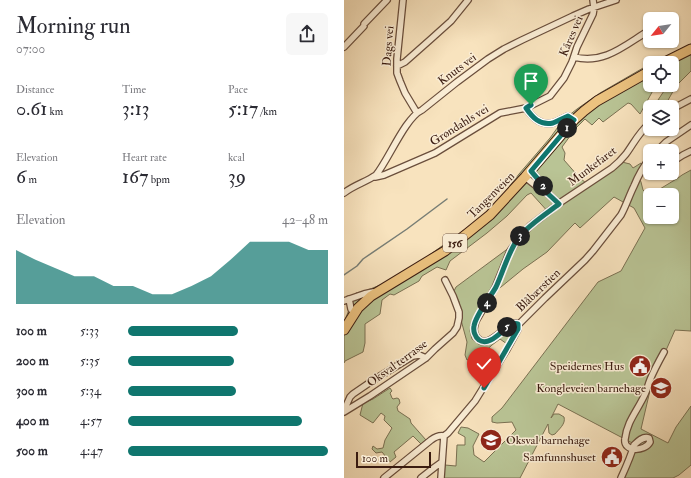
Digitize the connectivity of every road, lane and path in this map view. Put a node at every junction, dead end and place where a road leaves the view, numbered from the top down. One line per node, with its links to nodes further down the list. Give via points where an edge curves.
1 (387, 0): 8 (street)
2 (403, 0): 12 (street, Dags vei)
3 (468, 0): 12 (street, via 440,31)
4 (593, 0): 6 (street, Kåres vei)
5 (616, 0): 6 (street, Knuts vei)
6 (594, 8): 11 (street, Kåres vei); 17 (street, Knuts vei, via 504,49)
7 (643, 34): 11 (street, via 609,55 587,60)
8 (344, 47)
9 (691, 49): 10 (main road)
10 (677, 56)
11 (574, 57): 16 (street, Kåres vei, via 564,78 552,94)
12 (397, 66): 17 (street, Dags vei, via 405,93)
13 (643, 74): 18 (main road, Tangenveien / 156, via 597,102)
14 (691, 99): 15 (street)
15 (679, 105)
16 (526, 108): 18 (street, via 536,120 542,122 551,123 568,116); 26 (street, Grøndahls vei, via 500,113 435,153 384,175)
17 (418, 112): 26 (street, Knuts vei, via 381,170)
18 (574, 120): 25 (main road, Tangenveien / 156)
19 (691, 125): 21 (street)
20 (643, 129): 28 (street, Munkefaret, via 620,161)
21 (664, 144)
22 (691, 151): 23 (street)
23 (679, 158)
24 (643, 169): 33 (street, Blåbærstien, via 625,209 593,251)
25 (528, 174): 28 (street, via 543,185 544,190); 30 (main road, Tangenveien / 156, via 495,210 469,232 431,260)
26 (374, 176): 27 (street, Knuts vei)
27 (344, 193)
28 (559, 204): 33 (street, Munkefaret, via 530,226 514,244 496,288 476,321 474,331 478,340 485,341 496,337 507,327)
29 (446, 280): 36 (street, Oksval terrasse, via 457,307 457,327 450,337)
30 (376, 292): 31 (street); 32 (main road, Tangenveien / 156)
31 (346, 300): 32 (street)
32 (354, 313): 34 (main road, Tangenveien / 156)
33 (518, 324): 38 (street, Blåbærstien, via 518,329 506,351 476,401)
34 (344, 330)
35 (664, 352): 43 (street, via 646,394 627,428 625,443 633,449)
36 (426, 358): 37 (street, Oksval terrasse); 37 (street, via 413,356 372,381 350,397)
37 (345, 411)
38 (444, 436): 39 (street); 40 (street, via 437,436 431,440)
39 (442, 462): 41 (street); 42 (street)
40 (384, 478)
41 (421, 478)
42 (440, 478)
43 (621, 478)

